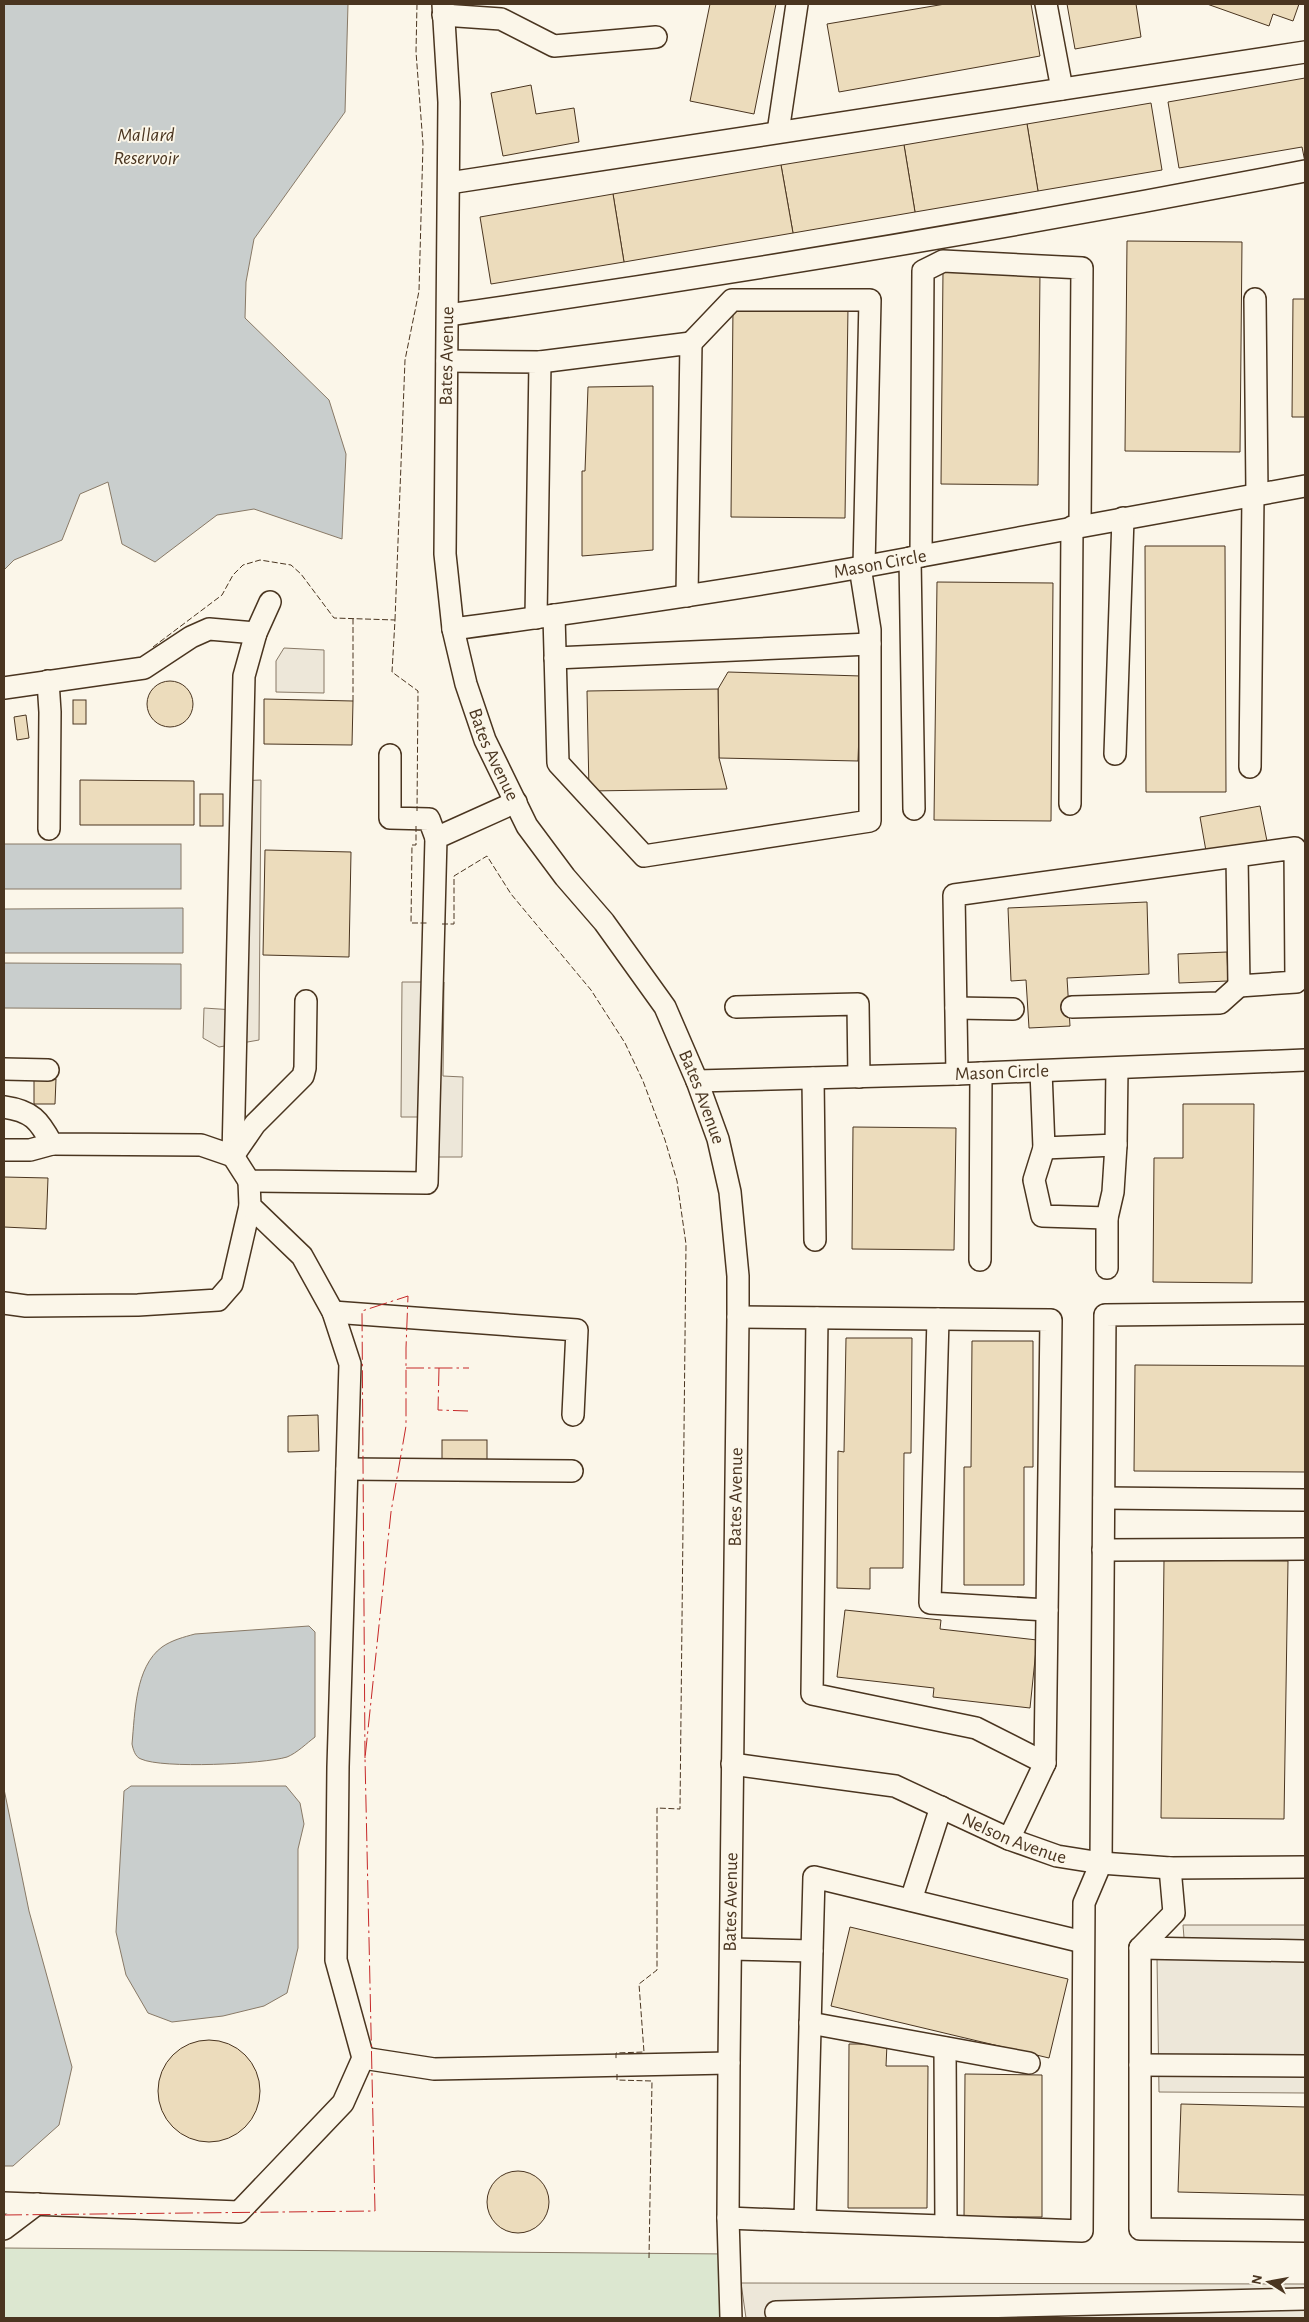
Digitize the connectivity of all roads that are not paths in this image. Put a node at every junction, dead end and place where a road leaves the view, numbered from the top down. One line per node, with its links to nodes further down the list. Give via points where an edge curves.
1 (797, 4): 7 (street)
2 (1046, 4): 6 (street)
3 (443, 9): 4 (street, via 501,19 554,46); 9 (street, Bates Avenue)
4 (656, 37)
5 (1305, 52): 6 (street)
6 (1062, 89): 7 (street)
7 (778, 132): 9 (street)
8 (1305, 172): 11 (street, via 1178,197 674,282)
9 (449, 183): 11 (street, Bates Avenue)
10 (1255, 300): 16 (street)
11 (448, 315): 13 (street, Bates Avenue)
12 (691, 342): 14 (street); 20 (street, via 732,300 870,300); 21 (street)
13 (447, 361): 14 (street); 24 (street, Bates Avenue, via 445,554)
14 (540, 362): 23 (street)
15 (1305, 486): 16 (street, Mason Circle)
16 (1255, 495): 17 (street, Mason Circle); 32 (street)
17 (1123, 518): 18 (street, Mason Circle); 30 (street)
18 (1076, 526): 19 (street, Mason Circle); 19 (street, via 1082,268 943,261 923,271); 34 (street)
19 (915, 557): 20 (street, Mason Circle); 35 (street)
20 (862, 567): 21 (street, Mason Circle); 26 (street)
21 (687, 596): 23 (street, Mason Circle)
22 (270, 602): 25 (street)
23 (545, 617): 24 (street, Mason Circle); 27 (street)
24 (453, 629): 33 (street, Bates Avenue, via 466,684 485,740)
25 (256, 633): 28 (street, via 209,629 144,668); 60 (street, via 244,676)
26 (870, 644): 27 (street); 27 (street, via 870,821 644,856 558,763)
27 (555, 658)
28 (48, 681): 29 (street); 36 (street)
29 (4, 688)
30 (1115, 754)
31 (390, 755): 37 (street, via 390,818 429,819)
32 (1250, 768)
33 (516, 802): 37 (street); 54 (street, Bates Avenue, via 527,826 604,922 665,1007)
34 (1070, 804)
35 (914, 809)
36 (49, 829)
37 (436, 838): 61 (street, via 427,1183)
38 (1237, 856): 39 (street); 39 (street, via 1295,848 1296,982); 43 (street, via 954,895)
39 (1239, 986): 42 (street, via 1220,1003)
40 (306, 1001): 60 (street, via 303,1076 255,1124)
41 (736, 1007): 52 (street, via 858,1004)
42 (1072, 1007)
43 (956, 1008): 44 (street); 51 (street)
44 (1013, 1009)
45 (1305, 1060): 46 (street, Mason Circle)
46 (1117, 1068): 49 (street, Mason Circle); 57 (street)
47 (4, 1069): 48 (street)
48 (48, 1070)
49 (1041, 1071): 50 (street, Mason Circle); 58 (street)
50 (982, 1073): 51 (street, Mason Circle); 65 (street)
51 (956, 1074): 52 (street, Mason Circle)
52 (859, 1077): 53 (street, Mason Circle)
53 (813, 1078): 54 (street, Mason Circle); 64 (street)
54 (697, 1081): 70 (street, Bates Avenue, via 718,1139 730,1192 738,1276)
55 (4, 1107): 56 (street, via 39,1120)
56 (52, 1144): 59 (street, via 30,1150); 60 (street, via 201,1145)
57 (1116, 1145): 58 (street); 63 (street, via 1113,1192)
58 (1044, 1148): 63 (street, via 1034,1180 1042,1216)
59 (4, 1150)
60 (233, 1156): 61 (street)
61 (249, 1180): 62 (street)
62 (250, 1206): 67 (street, via 232,1284 218,1300 138,1305 26,1306); 68 (street, via 302,1256)
63 (1107, 1218): 66 (street)
64 (815, 1240)
65 (980, 1260)
66 (1107, 1268)
67 (4, 1303)
68 (333, 1312): 73 (street, via 577,1330); 74 (street, via 350,1364)
69 (1305, 1313): 76 (street, via 1105,1315)
70 (738, 1316): 71 (street); 82 (street, Bates Avenue)
71 (817, 1318): 72 (street); 81 (street, via 812,1694 976,1728)
72 (938, 1319): 80 (street, via 930,1604); 80 (street, via 1051,1320)
73 (573, 1416)
74 (347, 1469): 75 (street); 96 (street, via 336,1960)
75 (572, 1471)
76 (1104, 1498): 77 (street); 79 (street)
77 (1305, 1500)
78 (1305, 1549): 79 (street)
79 (1103, 1550): 85 (street)
80 (1047, 1610): 81 (street)
81 (1045, 1763): 84 (street)
82 (732, 1764): 83 (street, Nelson Avenue, via 895,1786); 91 (street, Bates Avenue)
83 (941, 1807): 84 (street, Nelson Avenue); 88 (street)
84 (1009, 1838): 85 (street, Nelson Avenue, via 1057,1856)
85 (1101, 1863): 87 (street, Nelson Avenue); 89 (street, via 1084,1903)
86 (1305, 1867): 87 (street, Nelson Avenue)
87 (1170, 1868): 90 (street, via 1174,1914)
88 (911, 1900): 89 (street); 92 (street, via 814,1877)
89 (1083, 1942): 105 (street, via 1082,2231)
90 (1140, 1948): 93 (street); 99 (street)
91 (731, 1949): 92 (street); 97 (street, Bates Avenue)
92 (812, 1951): 94 (street)
93 (1305, 1951)
94 (810, 2023): 95 (street); 104 (street)
95 (945, 2048): 98 (street); 105 (street)
96 (363, 2058): 97 (street, via 434,2070); 102 (street, via 343,2103 239,2212)
97 (729, 2063): 103 (street, Bates Avenue)
98 (1028, 2063)
99 (1140, 2065): 100 (street); 107 (street, via 1140,2229)
100 (1305, 2066)
101 (4, 2203): 102 (street)
102 (37, 2204): 106 (street)
103 (728, 2218): 104 (street); 110 (street, Bates Avenue)
104 (805, 2221): 105 (street)
105 (946, 2226)
106 (4, 2229)
107 (1305, 2231)
108 (1305, 2299): 109 (street)
109 (1122, 2311): 111 (street, via 776,2312)
110 (731, 2318)
111 (778, 2318)

